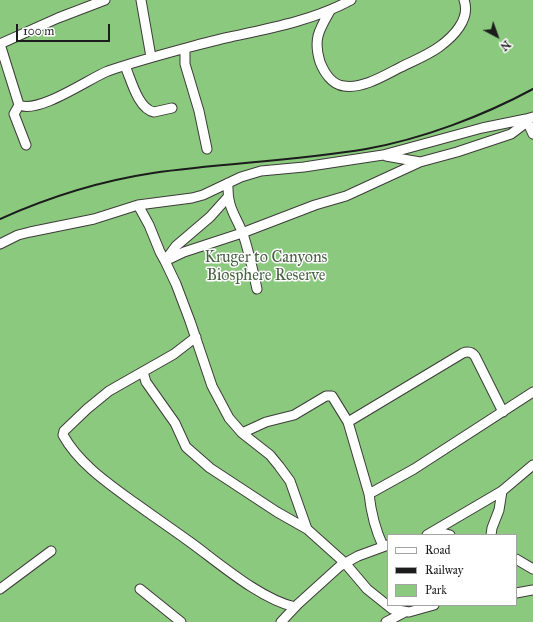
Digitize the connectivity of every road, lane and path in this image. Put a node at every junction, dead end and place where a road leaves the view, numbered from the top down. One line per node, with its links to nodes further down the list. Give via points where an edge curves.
1 (105, 0): 5 (street)
2 (141, 0): 9 (street)
3 (351, 0): 6 (street)
4 (464, 0): 6 (street, via 466,14 450,37 438,48 385,75 352,86 336,84 325,74 316,48 316,39)
5 (94, 2): 7 (street)
6 (330, 11): 8 (street)
7 (0, 44): 11 (street)
8 (185, 48): 9 (street); 16 (street, via 184,64 199,111)
9 (151, 57): 10 (street)
10 (125, 66): 11 (street, via 107,72 56,98 32,106); 12 (street, via 145,108 154,112)
11 (19, 105): 15 (street, via 14,114)
12 (172, 108)
13 (529, 120): 14 (street); 17 (street, via 482,128); 18 (street, via 515,132 504,137)
14 (533, 134)
15 (26, 145)
16 (207, 149)
17 (383, 155): 18 (street); 19 (street, via 248,174)
18 (420, 162): 22 (street, via 346,196)
19 (228, 184): 20 (street); 21 (street, via 192,198)
20 (228, 197): 22 (street); 24 (street, via 210,217 176,246)
21 (138, 204): 23 (street, via 94,219 18,235); 24 (street)
22 (242, 233): 24 (street); 25 (street)
23 (0, 244)
24 (165, 261): 26 (street)
25 (258, 289)
26 (196, 337): 27 (street); 31 (street, via 214,390 229,418)
27 (143, 372): 35 (street, via 146,382 175,423 188,449 233,484); 50 (street, via 109,391 86,409 64,431 63,437 84,463 120,493 245,583 285,605)
28 (533, 392): 29 (street)
29 (503, 412): 30 (street, via 476,356 467,352); 34 (street, via 414,469)
30 (348, 422): 31 (street, via 332,396 328,396 294,415 266,422); 34 (street)
31 (242, 433): 35 (street, via 270,455 286,474)
32 (533, 465): 33 (street)
33 (502, 491): 36 (street); 37 (street)
34 (369, 494): 38 (street, via 377,533)
35 (307, 529): 41 (street)
36 (431, 533)
37 (491, 534)
38 (385, 546): 41 (street)
39 (51, 551): 43 (street)
40 (517, 560): 42 (street)
41 (345, 563): 47 (street, via 370,592); 50 (street)
42 (533, 569)
43 (0, 589)
44 (140, 589): 52 (street)
45 (533, 590): 46 (street)
46 (517, 593)
47 (387, 605)
48 (388, 606): 51 (street)
49 (431, 606): 51 (street)
50 (295, 607): 53 (street)
51 (405, 612): 54 (street)
52 (181, 622)
53 (281, 622)
54 (386, 622)

